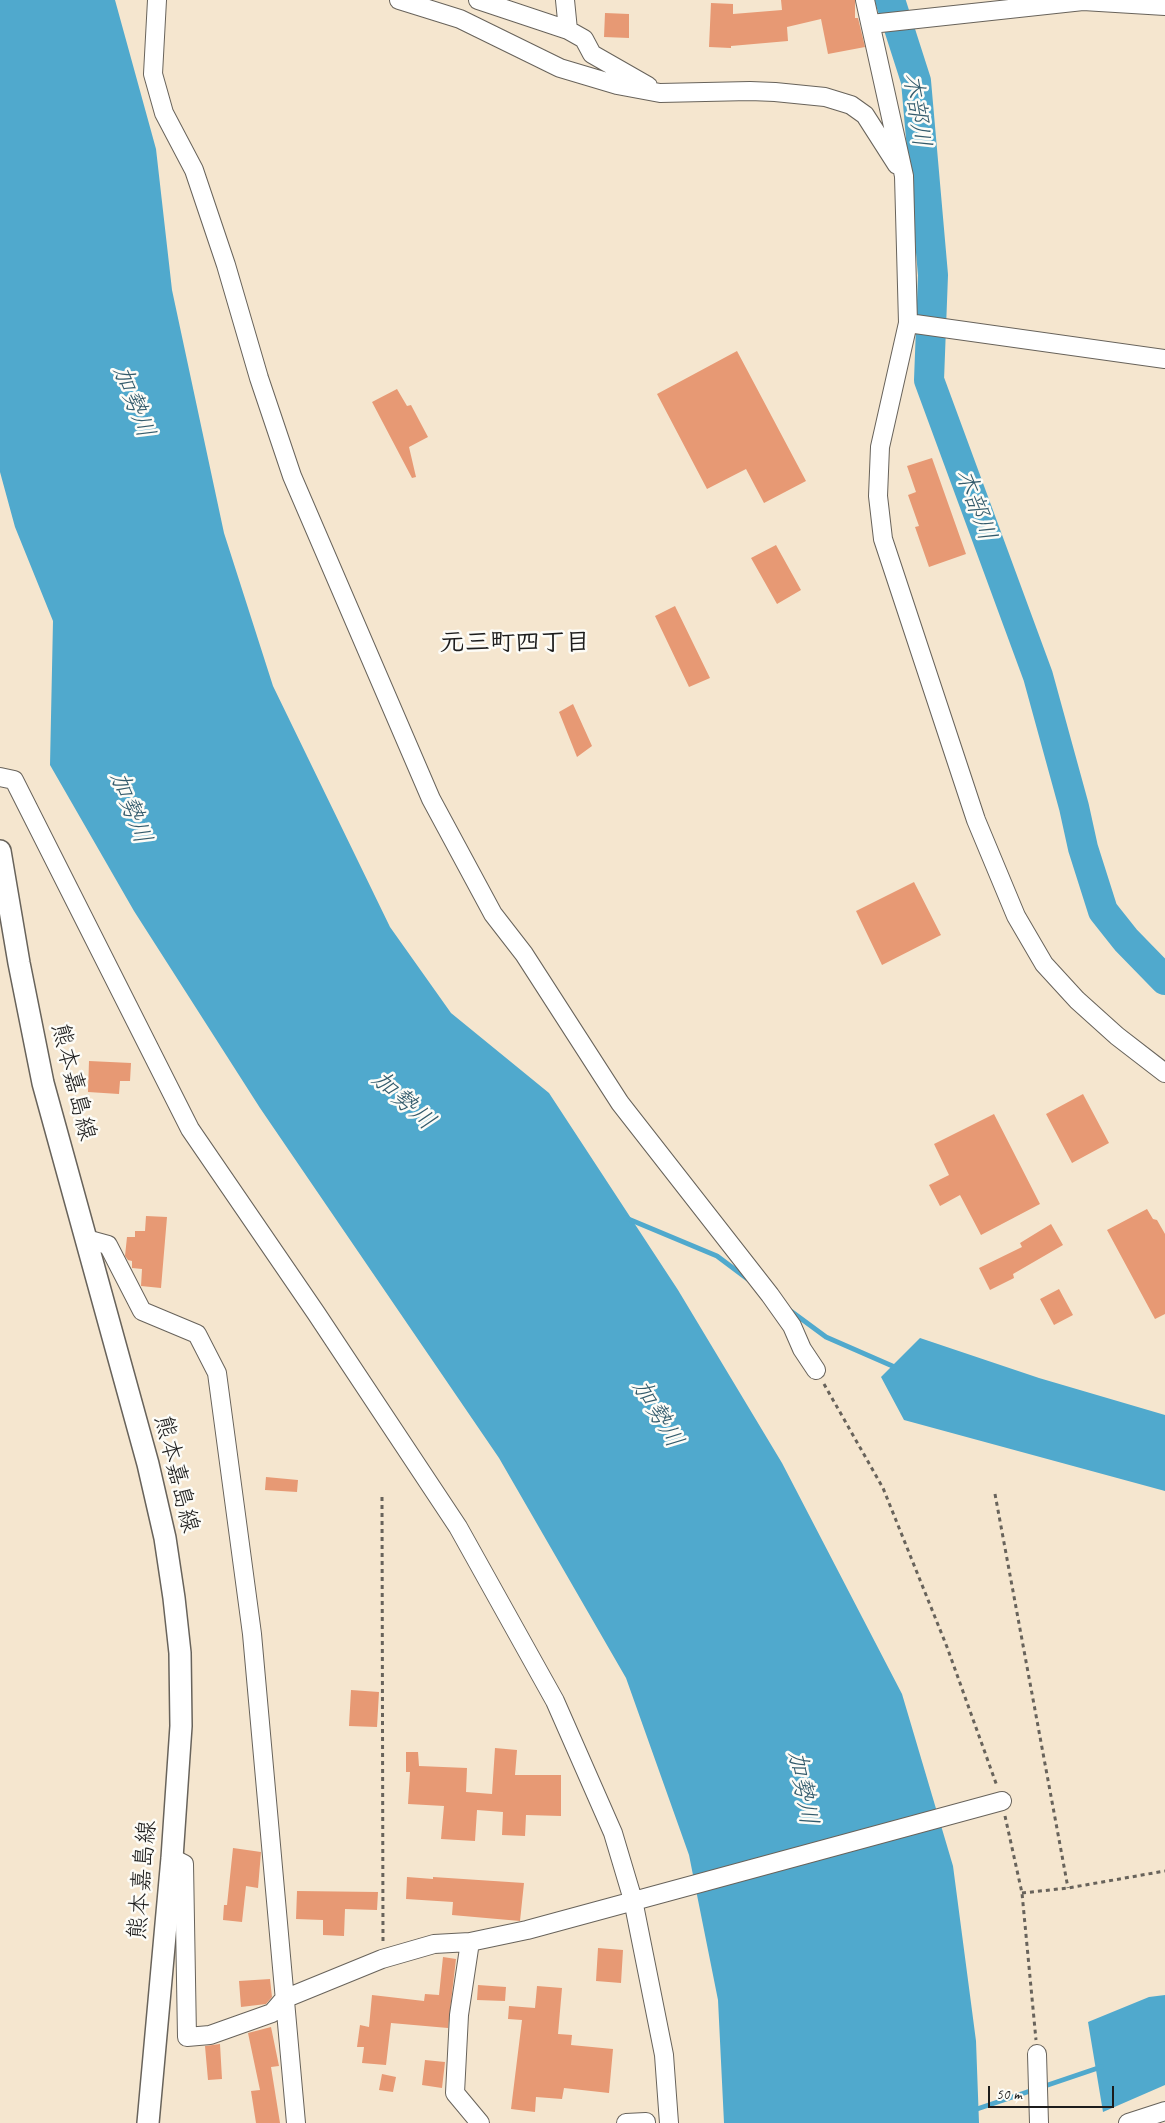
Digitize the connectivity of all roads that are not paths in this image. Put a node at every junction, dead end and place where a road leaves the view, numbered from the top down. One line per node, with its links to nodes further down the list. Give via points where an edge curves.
1 (157, 0): 17 (street, via 153,74 164,113 194,170 292,476 430,799 492,914 524,954 620,1103 770,1295 792,1326)
2 (399, 0): 9 (street, via 460,19 560,68 617,85)
3 (478, 0): 8 (street)
4 (565, 0): 8 (street)
5 (865, 0): 7 (street)
6 (1165, 6): 7 (street, via 1083,1)
7 (871, 24): 10 (street)
8 (568, 30): 9 (street, via 584,39 592,54)
9 (660, 93): 10 (street, via 775,92 824,97 851,105 865,115)
10 (904, 176): 11 (street)
11 (914, 323): 12 (street); 15 (street, via 880,447 878,496 884,539 976,820 1016,916 1044,964 1077,1000)
12 (1165, 359)
13 (0, 777): 20 (street, via 14,780 190,1130 458,1527 555,1701 613,1833)
14 (0, 851): 16 (main road, 熊本嘉島線, via 43,1082)
15 (1165, 1073)
16 (86, 1239): 19 (main road, 熊本嘉島線, via 148,1464 165,1538 174,1598 180,1653 181,1726); 22 (street, via 108,1246 142,1311 197,1334 217,1373 252,1634)
17 (816, 1370)
18 (1002, 1800): 20 (street)
19 (172, 1858): 22 (street, via 184,1864 187,2037 210,2035 272,2013); 26 (main road, 熊本嘉島線)
20 (633, 1900): 21 (street, via 527,1930); 30 (street, via 664,2055)
21 (470, 1942): 22 (street, via 434,1944 382,1959); 28 (street, via 459,2016 455,2093)
22 (284, 2000): 27 (street)
23 (1037, 2054): 31 (street)
24 (1165, 2111): 32 (street)
25 (646, 2122): 29 (street)
26 (148, 2123)
27 (296, 2123)
28 (480, 2123)
29 (626, 2123)
30 (669, 2123)
31 (1039, 2123)
32 (1128, 2123)

